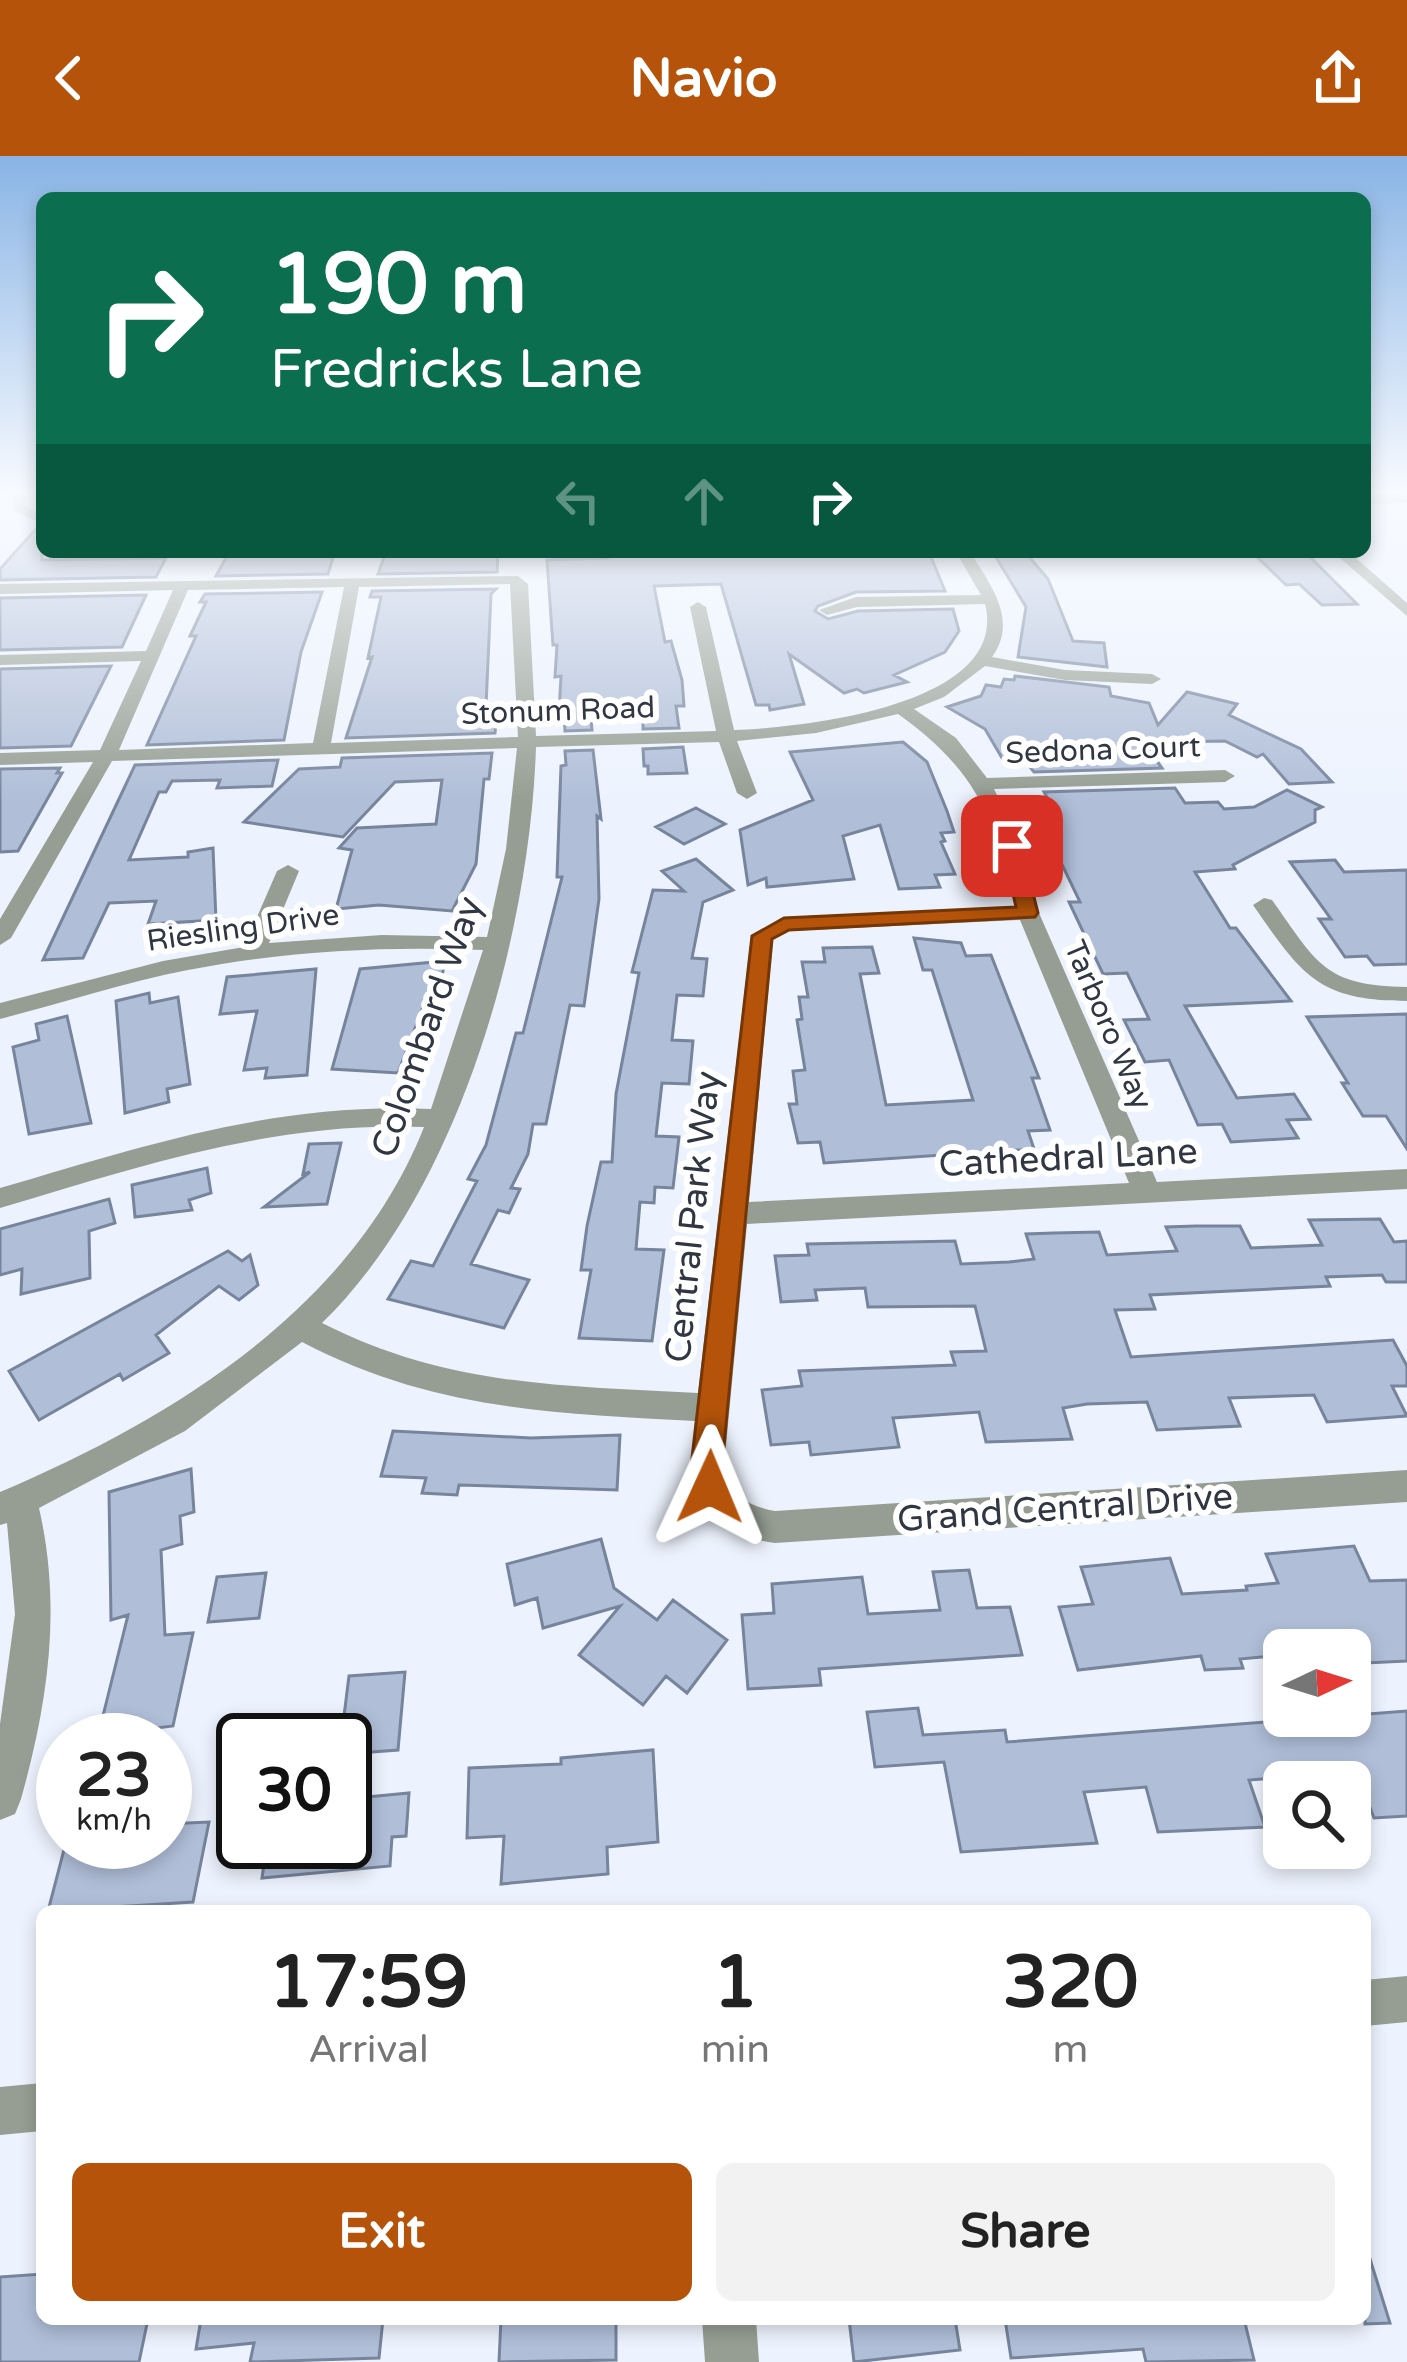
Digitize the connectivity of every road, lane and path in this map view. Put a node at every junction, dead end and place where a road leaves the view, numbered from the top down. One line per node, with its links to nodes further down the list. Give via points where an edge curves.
1 (178, 597): 7 (street)
2 (350, 597): 14 (street)
3 (521, 597): 13 (street, Colombard Way)
4 (991, 599): 6 (street, via 856,602); 9 (street, via 996,630)
5 (698, 607): 12 (street)
6 (827, 610)
7 (152, 656): 8 (street); 15 (street)
8 (0, 660)
9 (981, 660): 10 (street); 11 (street, Stonum Road)
10 (1152, 679)
11 (901, 708): 12 (street, Stonum Road, via 812,730); 18 (street, Tarboro Way, via 949,742)
12 (726, 736): 13 (street, Stonum Road); 19 (street)
13 (527, 742): 14 (street, Stonum Road); 26 (street, Colombard Way)
14 (321, 748): 15 (street, Stonum Road)
15 (102, 756): 16 (street, Stonum Road); 21 (street)
16 (0, 759)
17 (1225, 776): 18 (street, Sedona Court)
18 (982, 784): 24 (street, Tarboro Way, via 1012,846)
19 (747, 793)
20 (288, 871): 27 (street)
21 (34, 878): 22 (street); 25 (street)
22 (0, 880)
23 (1264, 905): 28 (street, via 1320,980 1353,995)
24 (1028, 913): 32 (street, Tarboro Way); 34 (street, Central Park Way, via 770,929 760,944)
25 (0, 938)
26 (500, 944): 27 (street, Riesling Drive, via 380,941); 30 (street, Colombard Way)
27 (254, 952): 29 (street, Riesling Drive)
28 (1407, 994)
29 (0, 1011)
30 (441, 1119): 33 (street, via 344,1115 235,1128); 35 (street, Colombard Way, via 376,1240)
31 (1407, 1179): 32 (street, Cathedral Lane)
32 (1147, 1192): 34 (street, Cathedral Lane)
33 (0, 1198)
34 (733, 1214): 36 (street, Central Park Way)
35 (297, 1325): 36 (street, via 383,1369 468,1393); 38 (street, Colombard Way, via 171,1421)
36 (713, 1408): 39 (street, Central Park Way, via 706,1467)
37 (1407, 1486): 39 (street, Grand Central Drive, via 775,1527)
38 (10, 1505): 40 (street, via 32,1547 37,1610 32,1673)
39 (726, 1511)
40 (0, 1799)
41 (1407, 1999): 42 (street)
42 (1371, 2002)
43 (36, 2108): 44 (street)
44 (0, 2111)
45 (729, 2325): 46 (street)
46 (731, 2362)

